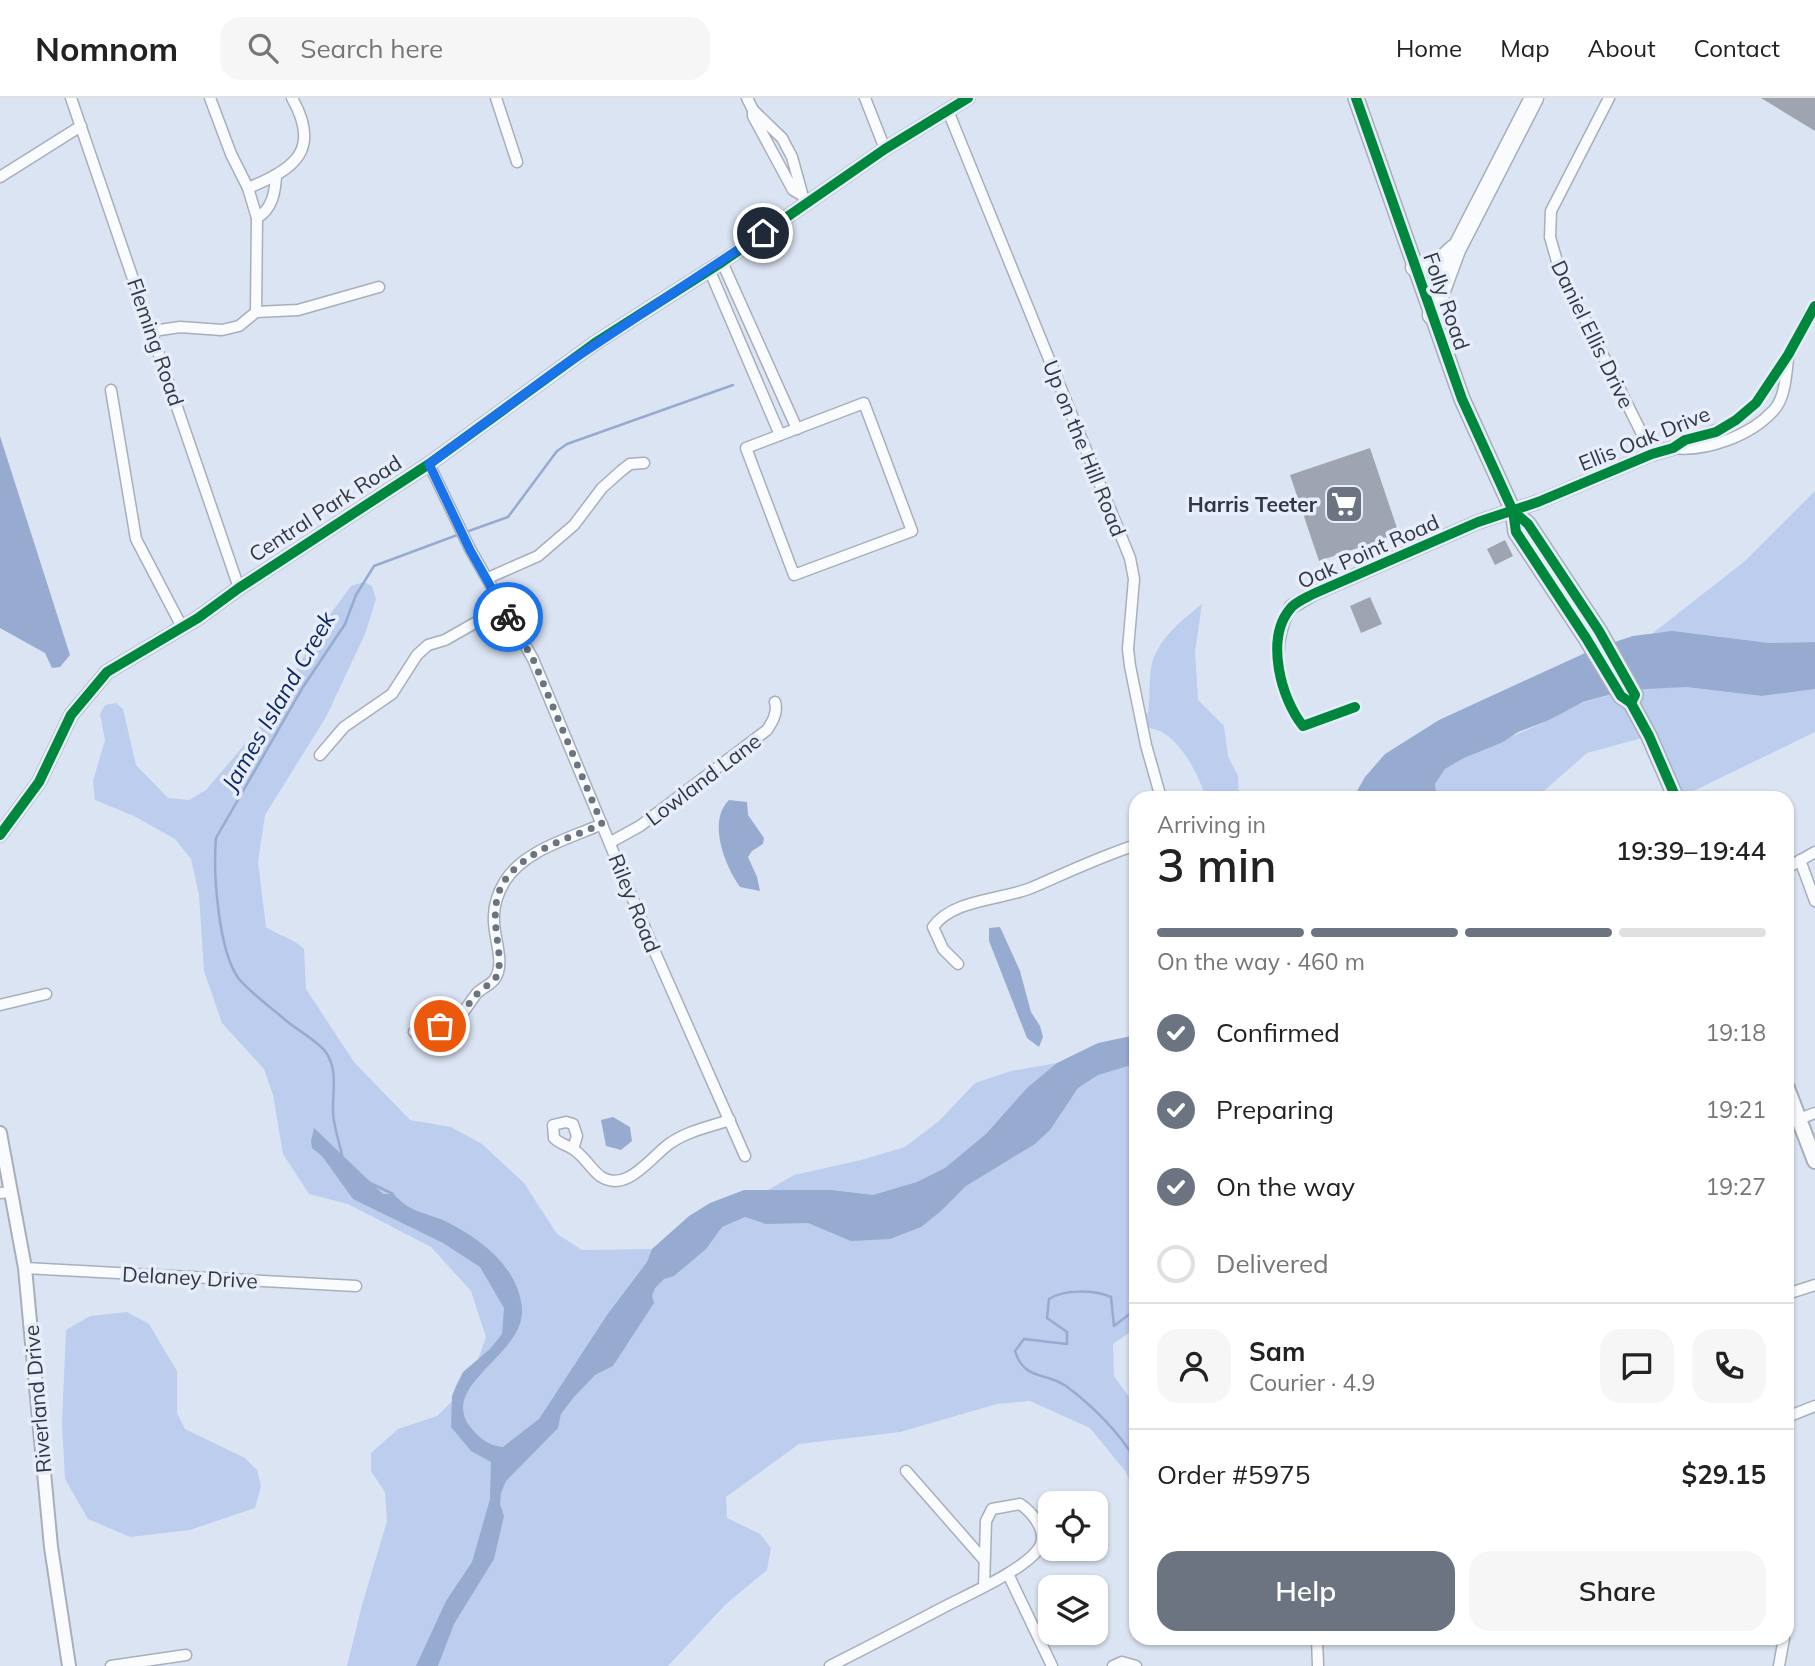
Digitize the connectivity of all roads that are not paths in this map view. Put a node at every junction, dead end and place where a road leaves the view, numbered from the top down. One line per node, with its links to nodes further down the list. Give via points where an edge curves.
1 (71, 98): 13 (street, Fleming Road)
2 (209, 98): 18 (street)
3 (292, 98): 17 (street, via 305,126 305,141 298,158)
4 (496, 98): 15 (street)
5 (747, 98): 11 (street)
6 (865, 98): 14 (street)
7 (968, 98): 12 (street, Central Park Road)
8 (1356, 98): 23 (main road, Folly Road)
9 (1534, 98): 21 (highway)
10 (1609, 98): 35 (street, Daniel Ellis Drive, via 1551,211 1551,249)
11 (753, 110): 19 (street, via 757,125); 19 (street, via 782,138 792,157)
12 (948, 111): 14 (street, Central Park Road); 47 (street, Up on the Hill Road, via 1130,558 1134,579 1129,657)
13 (81, 126): 16 (street); 29 (street, Fleming Road)
14 (885, 149): 19 (street, Central Park Road)
15 (517, 162)
16 (0, 177)
17 (276, 177): 18 (street); 20 (street, via 271,203)
18 (248, 188): 20 (street)
19 (802, 199): 22 (street, Central Park Road)
20 (257, 218): 27 (street)
21 (1458, 246): 23 (highway, via 1438,264); 28 (highway)
22 (722, 262): 24 (street, Central Park Road); 32 (street)
23 (1415, 267): 28 (main road, Folly Road)
24 (709, 269): 33 (street); 37 (street, Central Park Road, via 543,380)
25 (379, 287): 27 (street, via 298,310)
26 (1815, 306): 30 (street, Ellis Oak Drive)
27 (256, 312): 29 (street, via 239,326 222,330 180,327)
28 (1432, 315): 38 (main road, Folly Road, via 1462,399)
29 (153, 331): 40 (street, Fleming Road)
30 (1788, 355): 34 (street, Ellis Oak Drive, via 1756,403 1736,420); 34 (street, Ellis Oak Drive, via 1782,394 1774,411 1734,437 1691,450)
31 (111, 390): 43 (street, via 136,539)
32 (797, 429): 33 (street); 33 (street, via 864,403 912,531 794,575 746,447)
33 (780, 435)
34 (1673, 448): 35 (street, Ellis Oak Drive)
35 (1653, 454): 38 (street, Ellis Oak Drive)
36 (644, 463): 39 (street, via 630,464 621,471 538,556)
37 (429, 464): 39 (street, Riley Road); 40 (street, Central Park Road)
38 (1513, 511): 42 (street, Oak Point Road, via 1478,522); 48 (main road, Folly Road, via 1516,532 1593,634 1621,696 1631,704 1649,736)
39 (488, 579): 41 (street, Riley Road)
40 (239, 588): 43 (street, Central Park Road)
41 (503, 607): 46 (street, via 428,645 392,694 344,727); 49 (street, Riley Road, via 533,659)
42 (1291, 607): 45 (street, Oak Point Road, via 1279,634 1278,659 1290,710 1303,726)
43 (182, 627): 50 (street, Central Park Road, via 107,671 71,715 39,782)
44 (775, 702): 51 (street, Lowland Lane, via 768,730 640,826)
45 (1355, 707)
46 (320, 755)
47 (1159, 791)
48 (1673, 791)
49 (602, 824): 51 (street, Riley Road); 60 (street, via 540,851 506,879 494,917 499,963 495,979 457,1020 428,1034)
50 (0, 835)
51 (611, 842): 64 (street, Riley Road)
52 (1129, 847): 57 (street, via 939,919 933,927 936,939)
53 (1815, 852): 54 (street)
54 (1800, 860): 55 (street); 56 (street)
55 (1794, 864)
56 (1815, 901)
57 (958, 964)
58 (46, 994): 59 (street)
59 (0, 1005)
60 (414, 1032)
61 (1794, 1106): 63 (main road)
62 (1815, 1113): 63 (street)
63 (1799, 1119): 68 (main road)
64 (730, 1121): 66 (street, via 688,1133 623,1180 602,1177); 67 (street, Riley Road)
65 (0, 1133): 69 (street, Riverland Drive)
66 (573, 1149)
67 (745, 1156)
68 (1815, 1161)
69 (6, 1193): 70 (street, Riverland Drive)
70 (24, 1268): 72 (street, Delaney Drive); 84 (street, Riverland Drive, via 51,1547)
71 (1815, 1285): 73 (street)
72 (356, 1286)
73 (1794, 1292)
74 (1815, 1406): 75 (street)
75 (1794, 1414)
76 (906, 1471): 77 (street)
77 (984, 1560): 78 (street, via 986,1521 992,1510 1020,1503 1037,1521 1042,1536 1039,1548); 79 (street)
78 (1009, 1574): 79 (street); 86 (street)
79 (984, 1586): 83 (street)
80 (1317, 1645): 89 (street)
81 (1783, 1645): 90 (street)
82 (186, 1654): 85 (street)
83 (837, 1664)
84 (69, 1666)
85 (111, 1666)
86 (1052, 1666)
87 (1113, 1666): 88 (street, via 1122,1662)
88 (1136, 1666)
89 (1318, 1666)
90 (1779, 1666)

